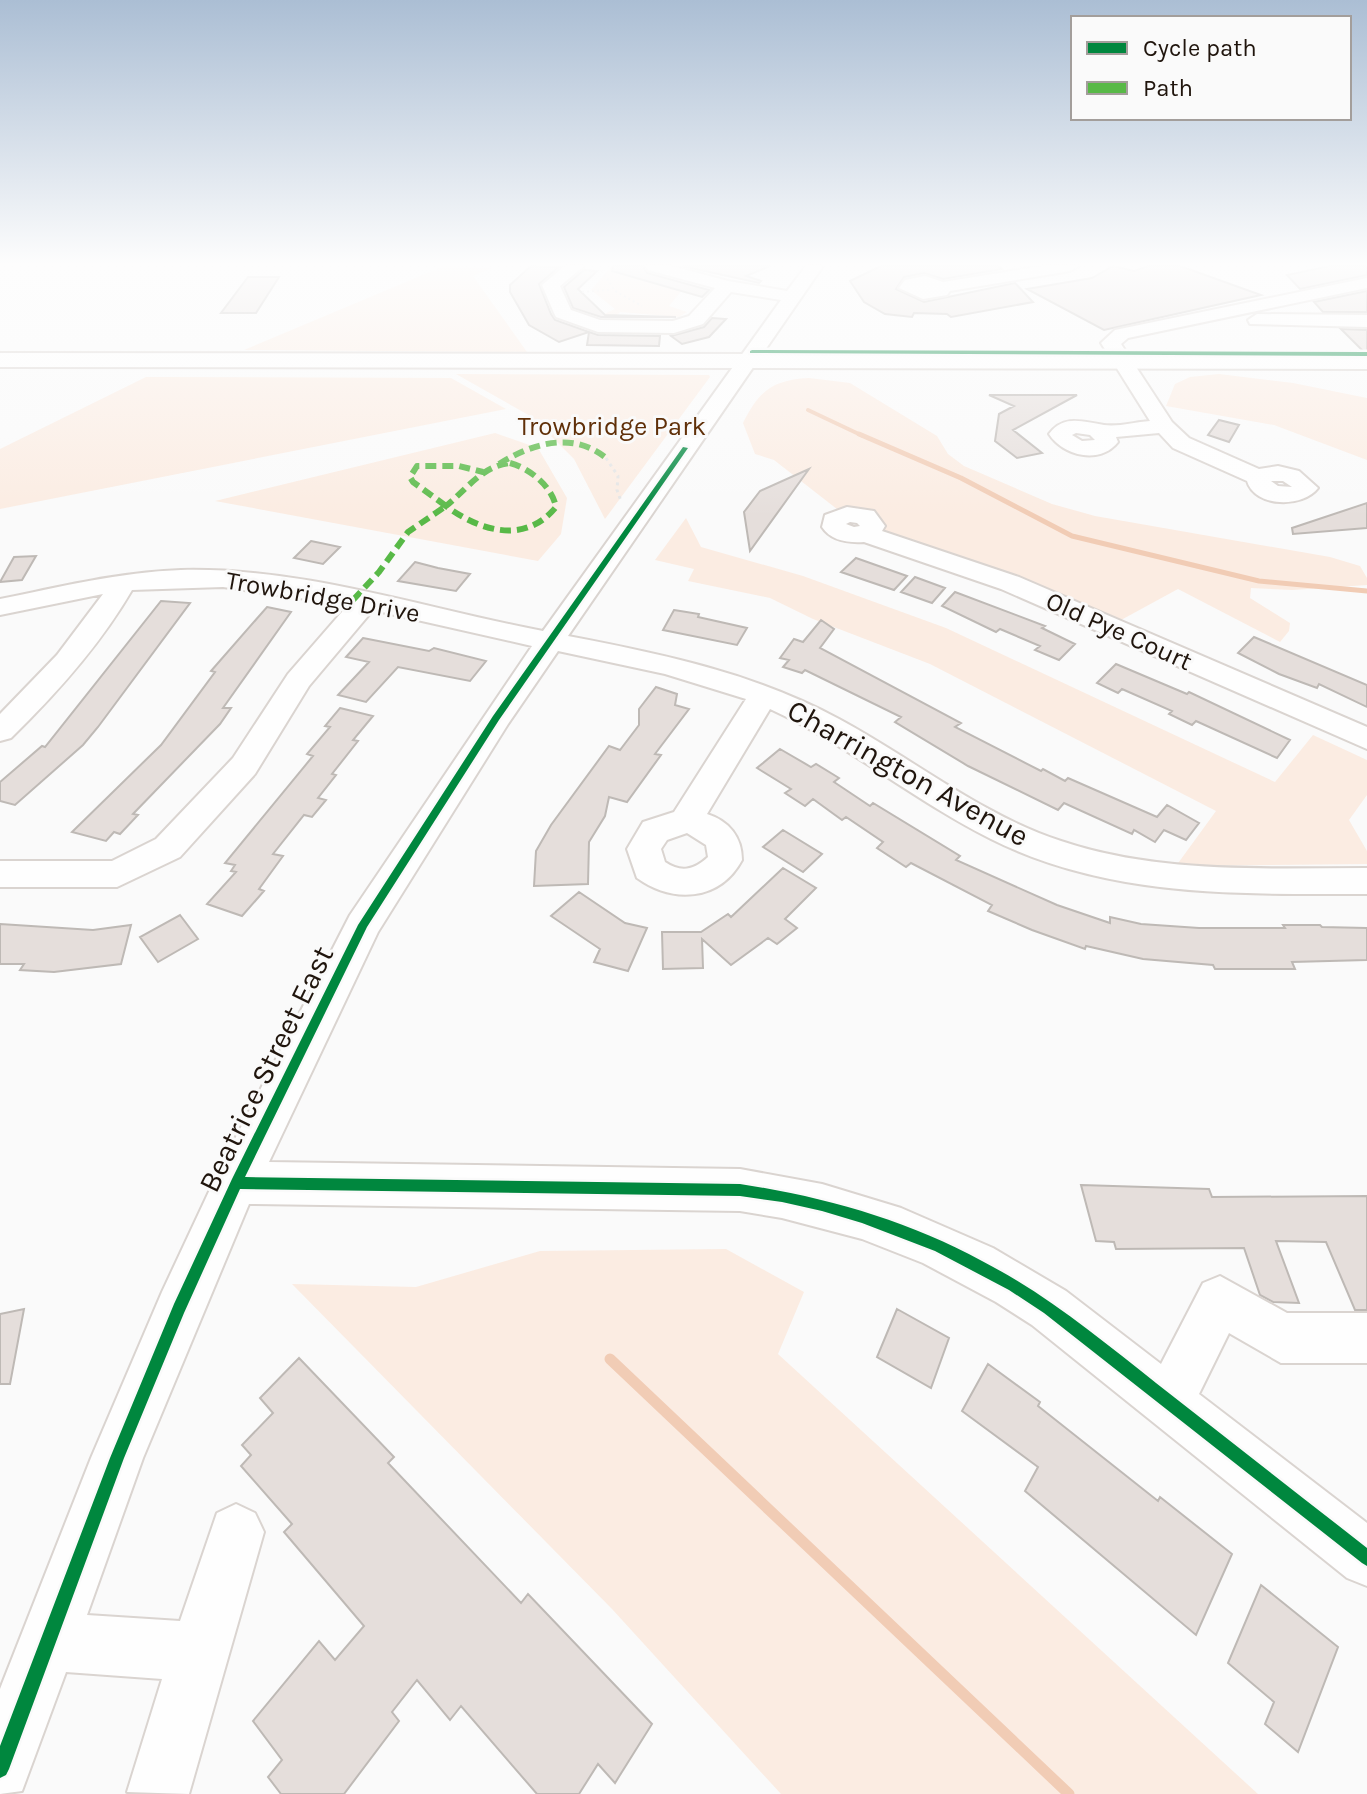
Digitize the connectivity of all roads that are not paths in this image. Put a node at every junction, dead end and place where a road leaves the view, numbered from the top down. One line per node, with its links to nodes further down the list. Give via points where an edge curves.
1 (754, 350): 4 (street, Beatrice Street East)
2 (1115, 350): 5 (street)
3 (0, 360): 4 (main road)
4 (746, 361): 5 (main road); 14 (street, Beatrice Street East)
5 (1122, 361): 6 (main road); 7 (street)
6 (1367, 362)
7 (1164, 426): 8 (street); 9 (street, via 1181,443)
8 (1103, 432)
9 (1258, 477)
10 (866, 534): 17 (street, Old Pye Court, via 1010,583)
11 (123, 583): 12 (street, Trowbridge Drive, via 246,579); 13 (street, Trowbridge Drive); 16 (street, via 109,608)
12 (365, 602): 14 (street, Trowbridge Drive); 19 (street, via 298,681 244,766 168,848 117,874)
13 (0, 607)
14 (549, 641): 15 (street, Charrington Avenue, via 700,673); 21 (street, Beatrice Street East, via 363,925)
15 (764, 695): 18 (street); 20 (street, Charrington Avenue, via 813,717 1003,830 1093,866 1210,879)
16 (0, 731)
17 (1367, 739)
18 (686, 821)
19 (0, 874)
20 (1367, 881)
21 (236, 1183): 23 (street, via 683,1187 797,1197 890,1225 1000,1275); 26 (street, Beatrice Street East, via 117,1458)
22 (1367, 1338): 23 (street, via 1281,1338 1220,1300)
23 (1169, 1400): 25 (street)
24 (236, 1532): 27 (street)
25 (1367, 1558)
26 (46, 1641): 27 (street); 28 (street, Beatrice Street East)
27 (200, 1652): 29 (street)
28 (0, 1769)
29 (158, 1792)

